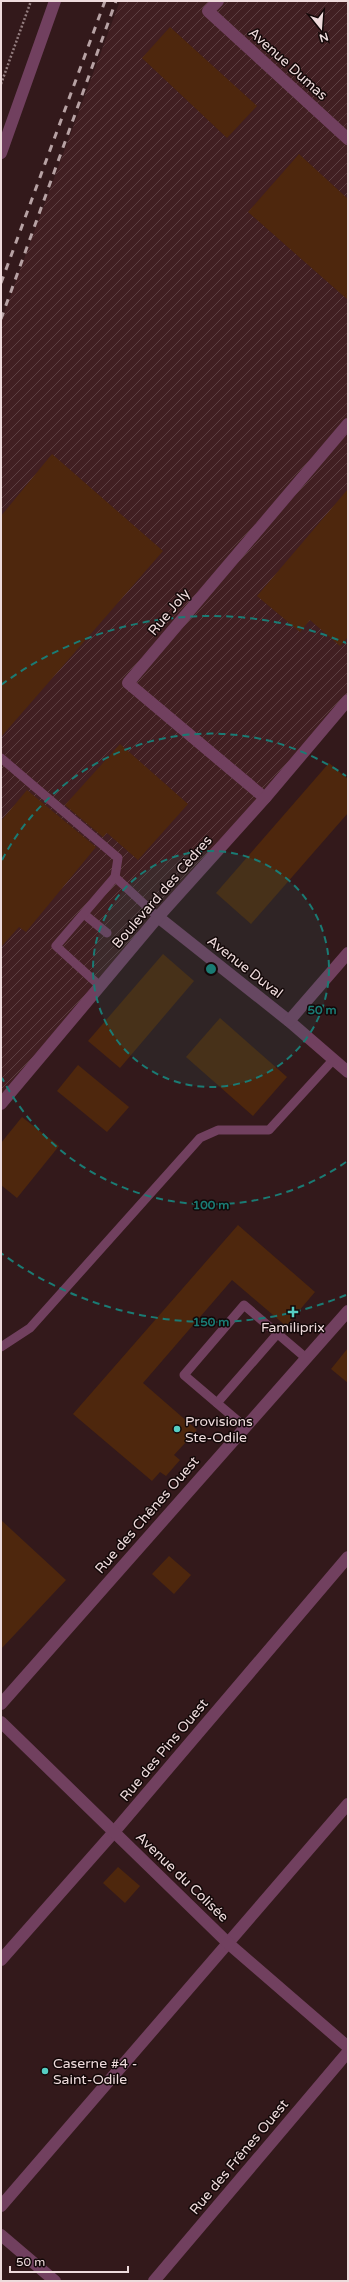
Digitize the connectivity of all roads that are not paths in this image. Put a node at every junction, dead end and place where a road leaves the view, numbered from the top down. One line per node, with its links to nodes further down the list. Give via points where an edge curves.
1 (55, 1): 4 (street)
2 (218, 1): 3 (street, Avenue Dumas, via 208,11)
3 (348, 139)
4 (1, 153)
5 (348, 424): 8 (street, Rue Joly, via 128,683)
6 (348, 700): 8 (street, Boulevard des Cèdres)
7 (1, 758): 9 (lane, via 118,858)
8 (265, 798): 11 (street, Boulevard des Cèdres)
9 (115, 878): 10 (lane); 11 (lane)
10 (84, 914): 12 (lane); 14 (lane, via 56,946)
11 (158, 917): 14 (street, Boulevard des Cèdres); 15 (street, Avenue Duval)
12 (107, 933)
13 (348, 953): 15 (street)
14 (100, 986): 18 (street, Boulevard des Cèdres)
15 (289, 1021): 16 (street, Avenue Duval)
16 (334, 1060): 17 (street, Avenue Duval); 21 (lane, via 269,1130 218,1130 200,1138 30,1328)
17 (348, 1072)
18 (1, 1104)
19 (348, 1311): 22 (street, Rue des Chênes Ouest)
20 (278, 1333): 22 (lane); 23 (lane); 23 (lane, via 244,1305 184,1375)
21 (1, 1347)
22 (306, 1358): 24 (street, Rue des Chênes Ouest)
23 (217, 1404): 24 (lane)
24 (245, 1427): 26 (street, Rue des Chênes Ouest)
25 (348, 1557): 29 (street, Rue des Pins Ouest)
26 (1, 1704)
27 (1, 1722): 29 (street, Avenue du Colisée)
28 (348, 1804): 30 (street)
29 (114, 1832): 30 (street, Avenue du Colisée); 31 (street, Rue des Pins Ouest)
30 (229, 1944): 32 (street, Avenue du Colisée); 34 (street)
31 (1, 1960)
32 (348, 2047)
33 (348, 2052): 37 (street, Rue des Frênes Ouest)
34 (1, 2206)
35 (1, 2235): 36 (street)
36 (55, 2281)
37 (154, 2281)

